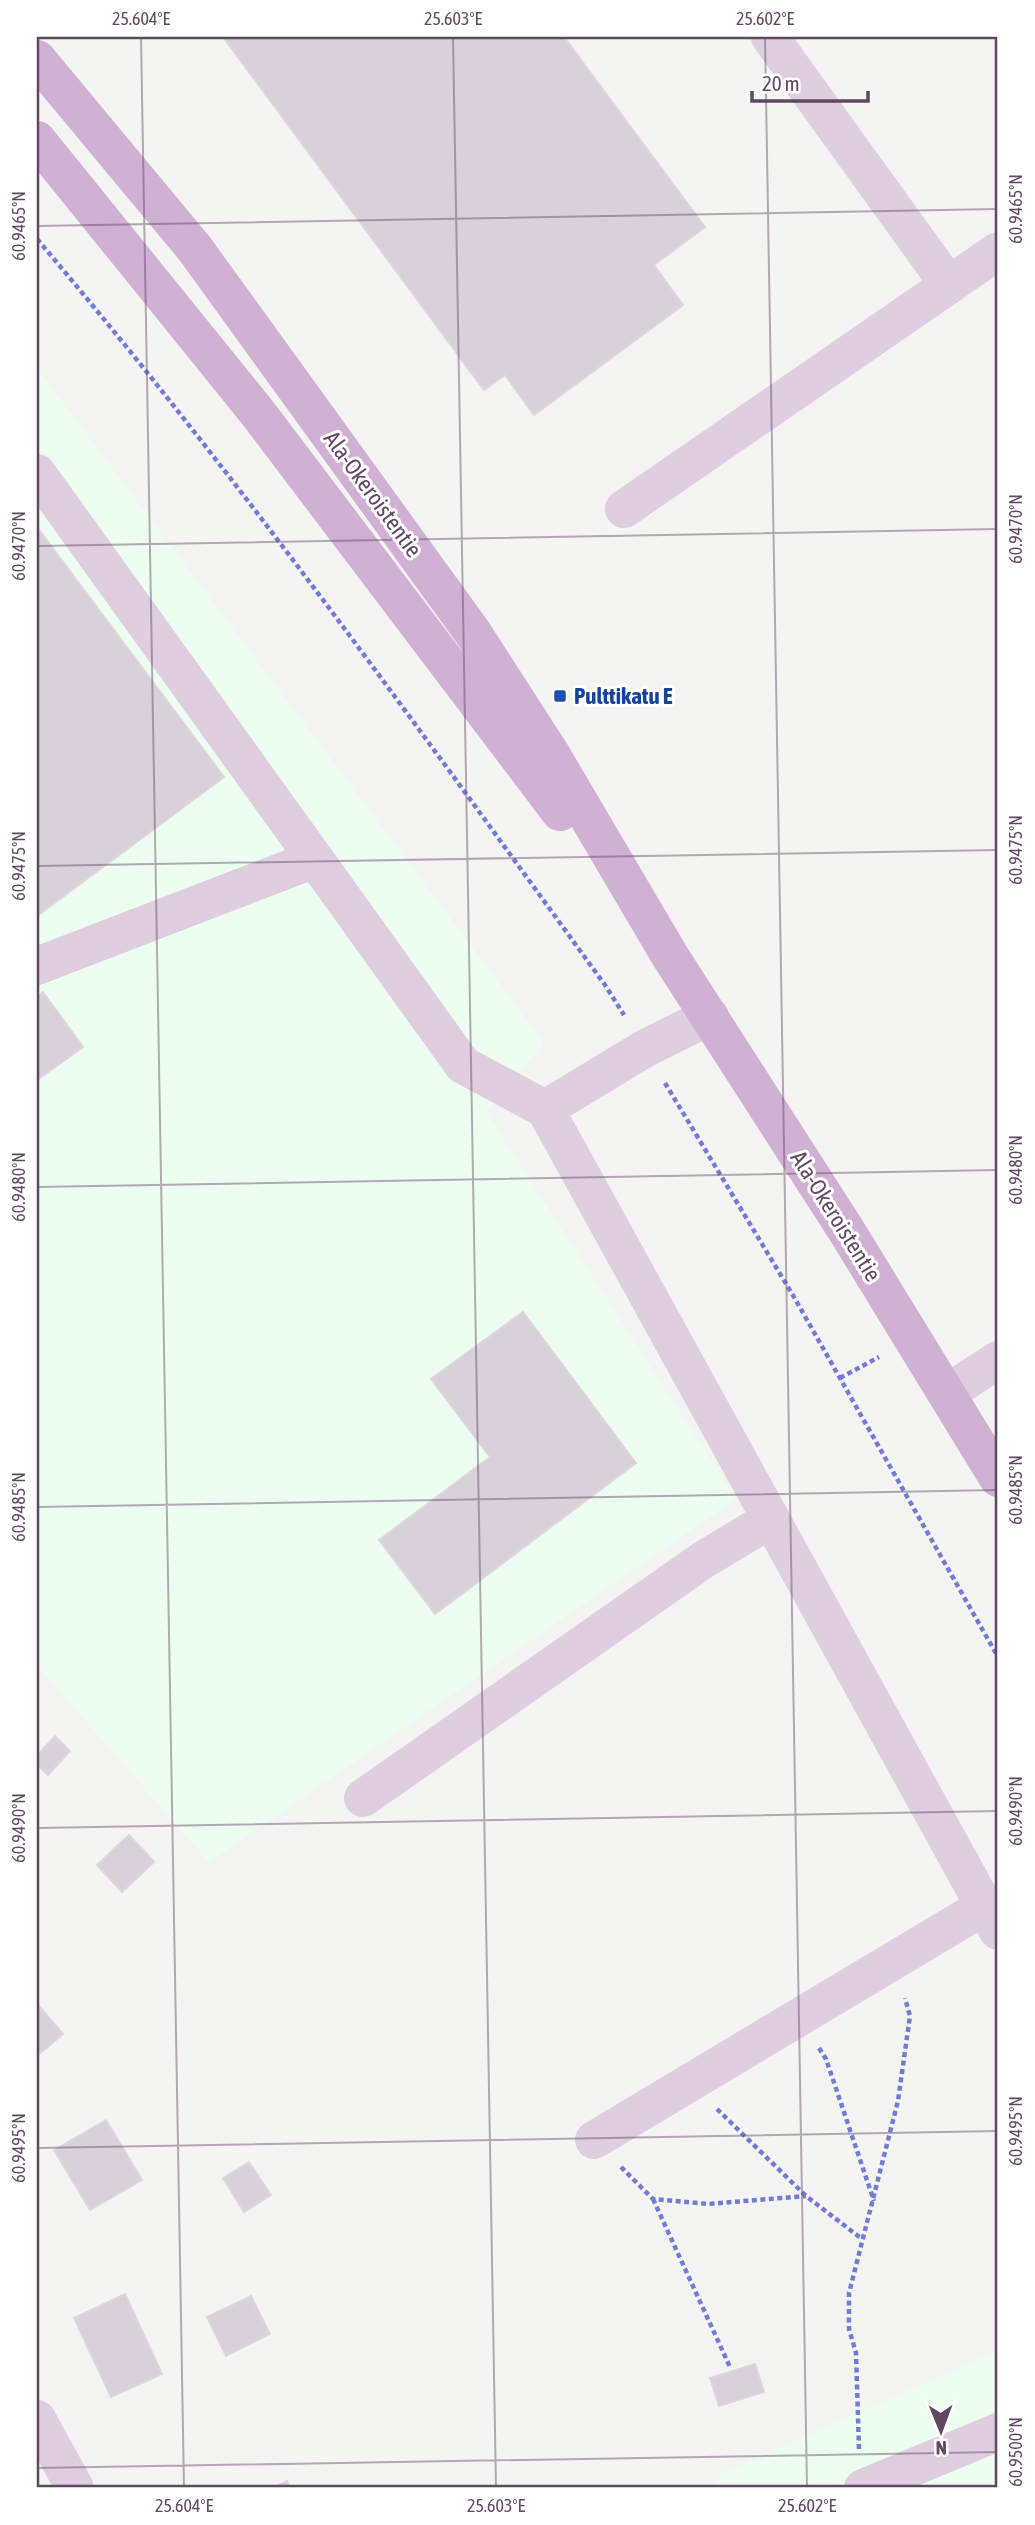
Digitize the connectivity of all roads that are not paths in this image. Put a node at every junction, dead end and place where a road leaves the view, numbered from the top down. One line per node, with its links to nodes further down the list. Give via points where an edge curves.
1 (771, 37): 5 (street)
2 (37, 59): 9 (main road, Ala-Okeroistentie, via 194,249 465,621 551,754)
3 (37, 140): 9 (main road, Ala-Okeroistentie, via 257,412)
4 (998, 251): 5 (street)
5 (949, 285): 7 (street)
6 (37, 473): 8 (street)
7 (624, 509)
8 (315, 859): 10 (street); 12 (street, via 463,1065)
9 (670, 956): 11 (main road, Ala-Okeroistentie)
10 (37, 966)
11 (710, 1016): 12 (street); 14 (main road, Ala-Okeroistentie)
12 (545, 1109): 16 (street)
13 (998, 1360): 14 (street)
14 (947, 1393): 15 (main road, Ala-Okeroistentie)
15 (998, 1478)
16 (771, 1519): 17 (street, via 703,1560); 18 (street)
17 (363, 1798)
18 (991, 1918): 19 (street, via 893,1961)
19 (594, 2140)
20 (37, 2421): 23 (street)
21 (998, 2432): 22 (street)
22 (861, 2475)
23 (75, 2488)

